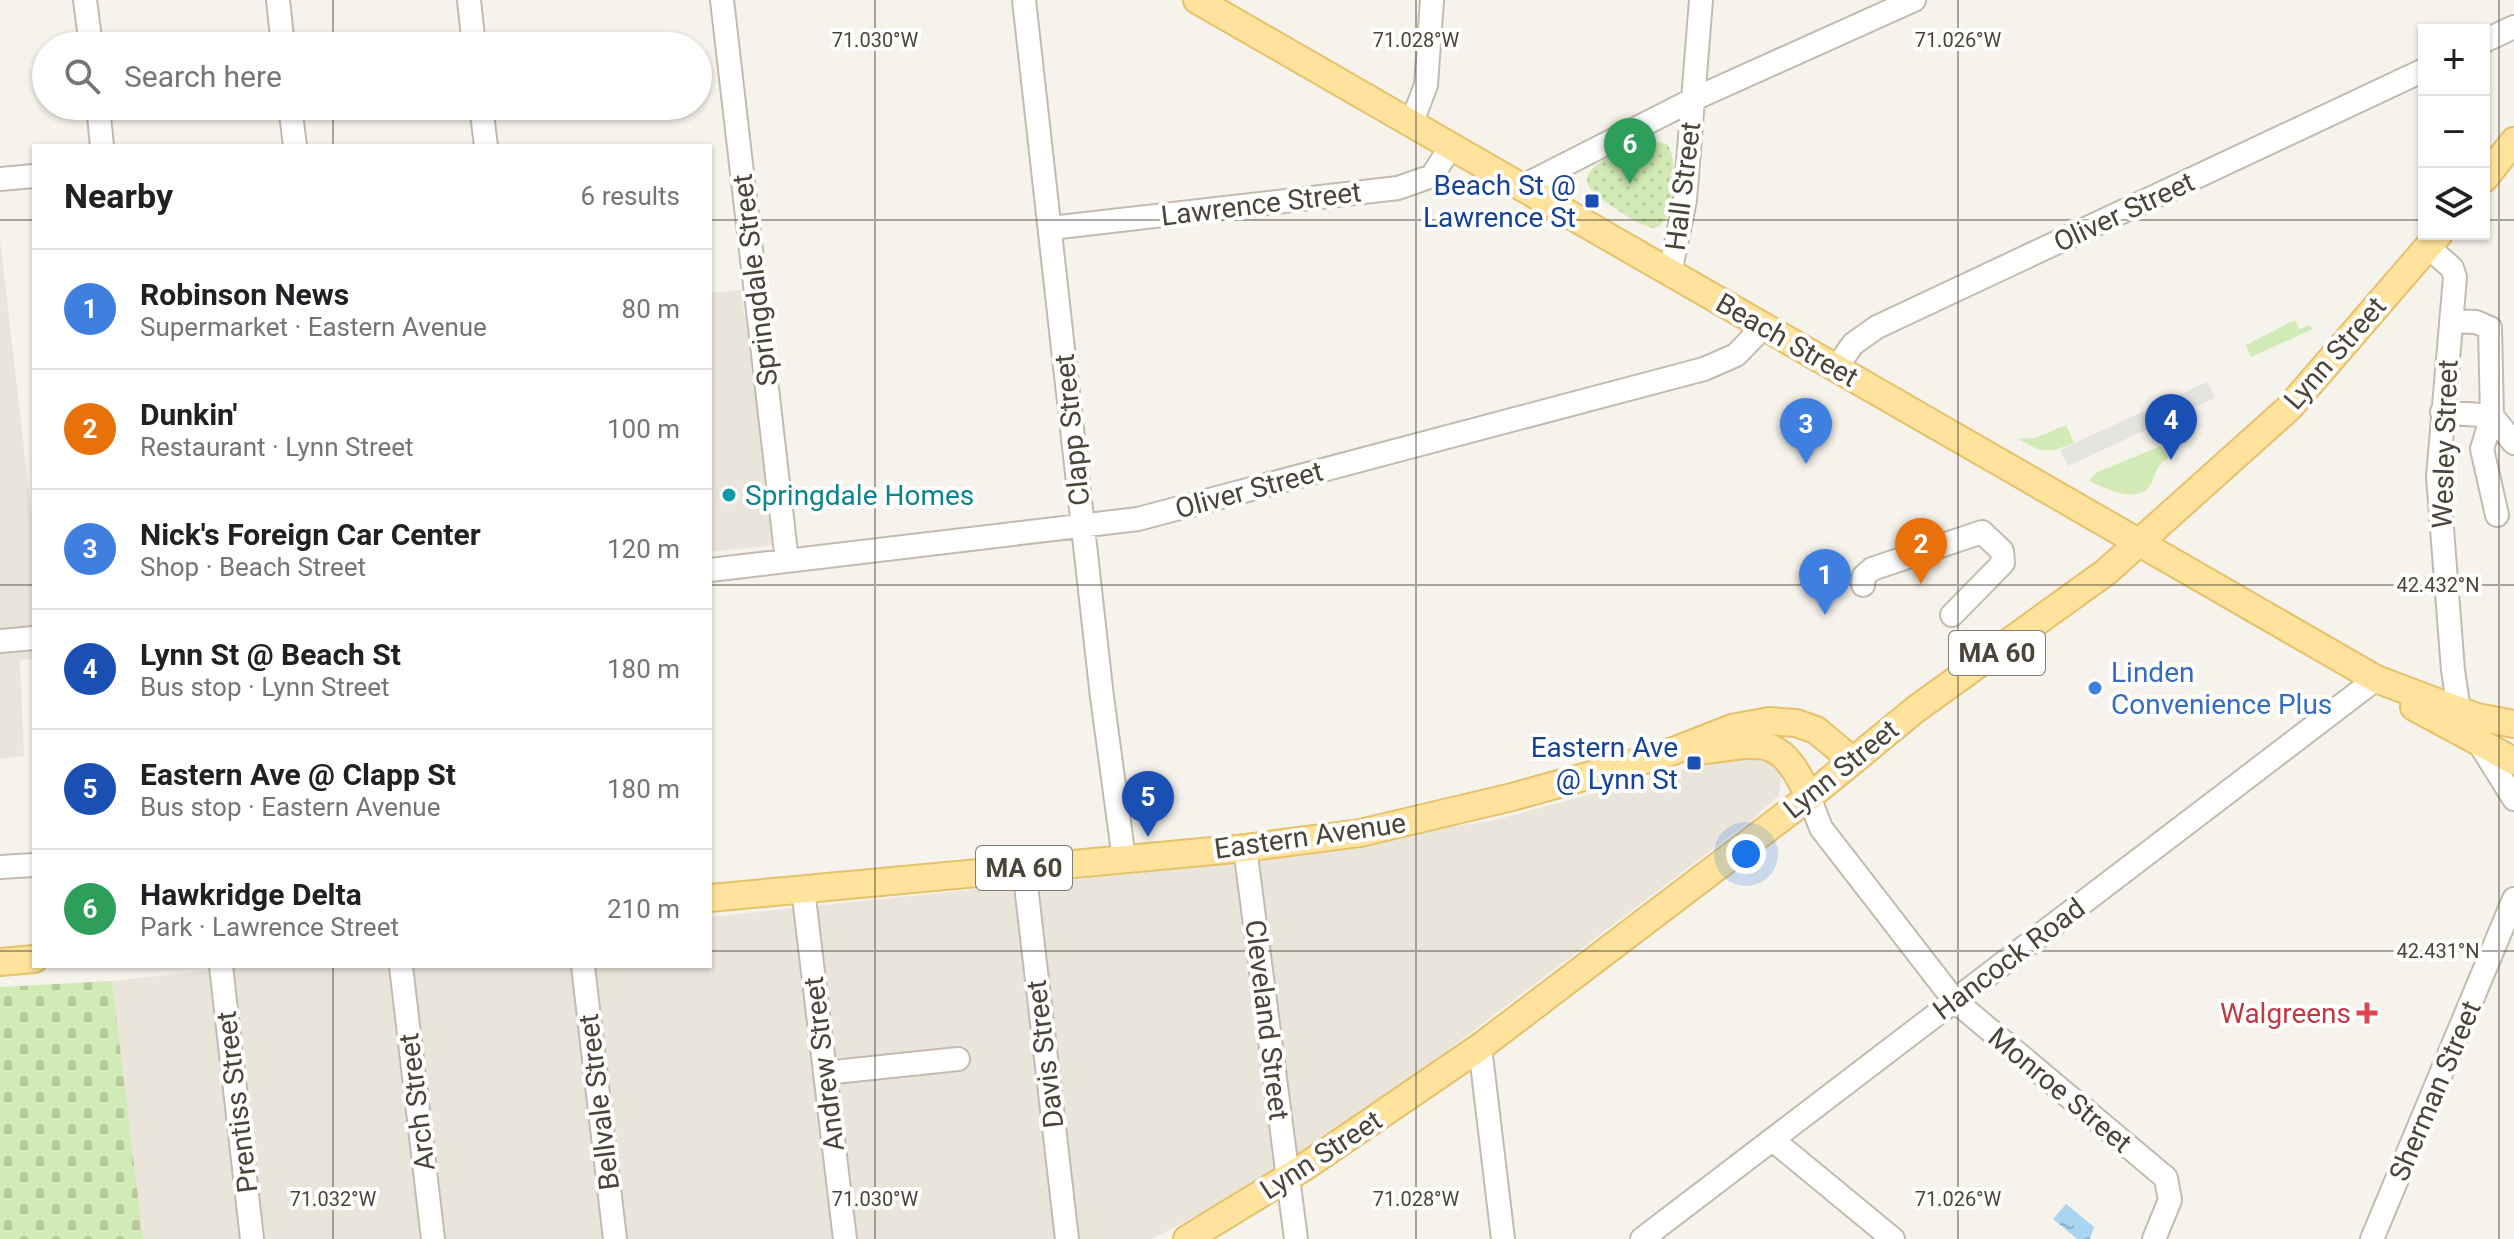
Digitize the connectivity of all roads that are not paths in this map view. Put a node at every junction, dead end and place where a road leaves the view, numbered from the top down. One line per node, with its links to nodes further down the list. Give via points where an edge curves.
1 (85, 0): 11 (street)
2 (278, 0): 12 (street)
3 (469, 0): 13 (street)
4 (722, 0): 42 (street, Springdale Street)
5 (1024, 0): 30 (street, Clapp Street)
6 (1197, 0): 20 (main road, Beach Street)
7 (1432, 0): 20 (street, via 1426,85)
8 (1701, 0): 16 (street, Hall Street)
9 (1914, 0): 16 (street)
10 (2514, 27): 14 (street)
11 (89, 32)
12 (281, 32)
13 (472, 32)
14 (2490, 38)
15 (2418, 73): 35 (street, Oliver Street, via 1877,327 1853,344)
16 (1694, 99): 29 (street); 32 (street, Hall Street, via 1682,226)
17 (99, 120): 22 (street)
18 (292, 120): 23 (street)
19 (483, 120): 24 (street)
20 (1412, 122): 25 (main road, Beach Street)
21 (2514, 141): 26 (main road)
22 (102, 144)
23 (295, 144)
24 (486, 144)
25 (1452, 145): 29 (main road, Beach Street); 30 (street, Lawrence Street, via 1432,176 1398,188)
26 (2490, 171)
27 (32, 176): 28 (street)
28 (0, 179)
29 (1523, 186): 32 (main road, Beach Street)
30 (1051, 228): 40 (street, Clapp Street)
31 (2434, 241): 33 (street, Wesley Street, via 2454,272); 41 (main road, Lynn Street, via 2289,408)
32 (1670, 273): 34 (main road, Beach Street)
33 (2451, 321): 36 (street, Wesley Street); 37 (street, via 2490,328)
34 (1764, 326): 35 (main road, Beach Street); 40 (street, Oliver Street, via 1736,355 1704,369 1161,513)
35 (1836, 368): 41 (main road, Beach Street)
36 (2442, 412): 37 (street); 49 (street, Wesley Street, via 2439,510)
37 (2492, 416): 38 (street); 39 (street, via 2482,449)
38 (2514, 443)
39 (2497, 515)
40 (1083, 528): 42 (street, Oliver Street); 58 (street, Clapp Street)
41 (2140, 544): 48 (main road, Beach Street); 53 (main road, Lynn Street / MA 60)
42 (787, 561): 43 (street, Oliver Street)
43 (712, 570)
44 (1863, 585): 45 (street, via 1872,569 1982,532 2002,551 2003,563)
45 (1952, 615)
46 (32, 638): 47 (street)
47 (0, 641)
48 (2376, 679): 49 (main road, Beach Street); 51 (main road, Beach Street, via 2398,698); 70 (street, Hancock Road)
49 (2459, 711): 50 (main road, Beach Street); 51 (street, Wesley Street)
50 (2514, 724)
51 (2477, 743): 54 (main road, Beach Street); 56 (street, Wesley Street)
52 (1663, 755): 53 (main road, Eastern Avenue / MA 60, via 1732,728 1783,722 1816,730); 55 (main road, Eastern Avenue / MA 60, via 1771,745 1795,767); 57 (main road, Eastern Avenue / MA 60, via 1415,821)
53 (1853, 761): 55 (main road, Lynn Street / MA 60)
54 (2514, 761)
55 (1809, 797): 70 (street, Monroe Street, via 1821,828); 71 (main road, Lynn Street)
56 (2514, 799)
57 (1245, 848): 58 (main road, Eastern Avenue / MA 60); 75 (street, Cleveland Street)
58 (1124, 859): 61 (main road, Eastern Avenue / MA 60)
59 (32, 865): 60 (street)
60 (0, 867)
61 (1024, 868): 62 (main road, Eastern Avenue / MA 60); 80 (street, Davis Street)
62 (803, 889): 63 (main road, Eastern Avenue / MA 60); 73 (street, Andrew Street)
63 (712, 898)
64 (2514, 899): 87 (street, Sherman Street)
65 (32, 959): 66 (main road)
66 (0, 962)
67 (221, 968): 76 (street, Prentiss Street)
68 (401, 968): 77 (street, Arch Street)
69 (583, 968): 78 (street, Bellvale Street)
70 (1954, 1000): 74 (street, Hancock Road); 86 (street, Monroe Street, via 2162,1175 2170,1189)
71 (1480, 1047): 75 (main road, Lynn Street); 83 (street)
72 (958, 1059): 73 (street)
73 (825, 1073): 79 (street, Andrew Street)
74 (1773, 1140): 84 (street, Hancock Road); 85 (street)
75 (1287, 1178): 81 (main road, Lynn Street); 82 (street, Cleveland Street)
76 (252, 1239)
77 (433, 1239)
78 (615, 1239)
79 (845, 1239)
80 (1067, 1239)
81 (1187, 1239)
82 (1296, 1239)
83 (1503, 1239)
84 (1642, 1239)
85 (1893, 1239)
86 (2154, 1239)
87 (2372, 1239)

